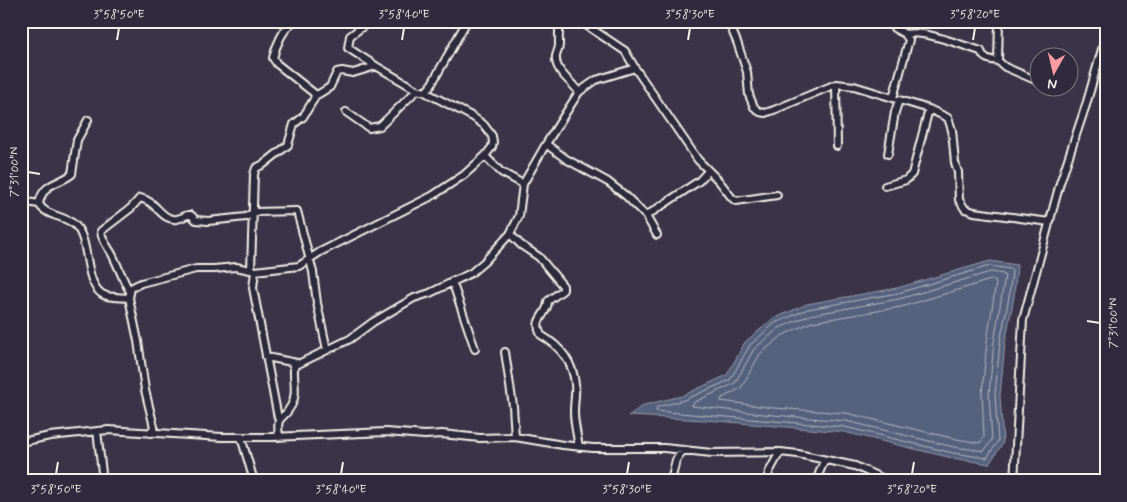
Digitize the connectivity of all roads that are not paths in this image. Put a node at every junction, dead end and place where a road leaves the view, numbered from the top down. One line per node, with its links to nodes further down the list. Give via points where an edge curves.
1 (280, 21): 9 (street, via 287,26)
2 (370, 21): 13 (street, via 350,36 348,48)
3 (467, 21): 18 (street)
4 (561, 21): 19 (street, via 556,56 558,65)
5 (580, 21): 14 (street, via 626,51)
6 (728, 21): 16 (street, via 747,72 749,95 760,112 774,110)
7 (893, 21): 10 (street, via 894,28)
8 (999, 21): 12 (street)
9 (292, 23): 20 (street, via 276,46 273,58)
10 (905, 34): 12 (street, via 914,33 953,43 980,51 987,59); 21 (street, via 909,40 908,48)
11 (1106, 35): 37 (street)
12 (998, 61): 15 (street)
13 (376, 66): 17 (street); 20 (street, via 353,73 337,72 330,87)
14 (635, 68): 19 (street, via 596,80); 29 (street)
15 (1030, 78)
16 (836, 84): 21 (street); 26 (street)
17 (417, 90): 18 (street); 23 (street, via 374,129)
18 (425, 92): 28 (street, via 484,125 492,136 492,147)
19 (579, 92): 25 (street)
20 (315, 94): 35 (street, via 303,117 294,124 288,145 256,168)
21 (896, 99): 22 (street); 27 (street)
22 (929, 109): 31 (street, via 912,174 906,180); 37 (street, via 948,118 958,172 959,200 965,209)
23 (346, 112)
24 (88, 120): 34 (street, via 77,140 72,174 46,188)
25 (546, 144): 30 (street); 36 (street, via 582,170 608,182)
26 (838, 146)
27 (888, 154)
28 (485, 156): 30 (street, via 502,172); 40 (street, via 464,175 432,196)
29 (708, 171): 32 (street, via 736,201); 36 (street, via 699,181)
30 (523, 184): 38 (street, via 519,216)
31 (885, 186)
32 (777, 195)
33 (21, 200): 34 (street)
34 (39, 204): 43 (street, via 78,229 92,279 101,294)
35 (254, 212): 40 (street, via 297,211); 41 (street); 43 (street, via 230,220 201,221 188,214 180,219 171,219 147,199 140,198 101,231)
36 (646, 216): 39 (street)
37 (1050, 222): 67 (street, via 1023,320)
38 (510, 234): 42 (street, via 471,273); 56 (street, via 539,256 563,286 563,290 548,301 538,326 541,335 565,354 573,375)
39 (657, 235)
40 (309, 259): 41 (street, via 299,266); 45 (street)
41 (253, 271): 43 (street, via 236,267 196,269 141,284 132,288); 47 (street, via 253,288)
42 (452, 281): 44 (street); 45 (street, via 414,298)
43 (129, 295): 51 (street, via 154,427)
44 (475, 349)
45 (327, 350): 48 (street)
46 (505, 352): 54 (street)
47 (266, 357): 48 (street); 49 (street)
48 (297, 363): 49 (street, via 294,366 291,406)
49 (278, 418): 53 (street)
50 (96, 431): 51 (street); 55 (street); 61 (street)
51 (150, 433): 52 (street)
52 (241, 437): 53 (street); 62 (street)
53 (278, 437): 54 (street, via 382,432)
54 (515, 437): 56 (street)
55 (21, 442)
56 (578, 446): 57 (street)
57 (683, 450): 58 (street); 63 (street, via 676,460)
58 (780, 452): 59 (street); 64 (street, via 769,472)
59 (824, 461): 60 (street, via 855,466); 65 (street)
60 (871, 478): 66 (street)
61 (103, 481)
62 (254, 481)
63 (671, 481)
64 (768, 481)
65 (816, 481)
66 (888, 481)
67 (1014, 481)

